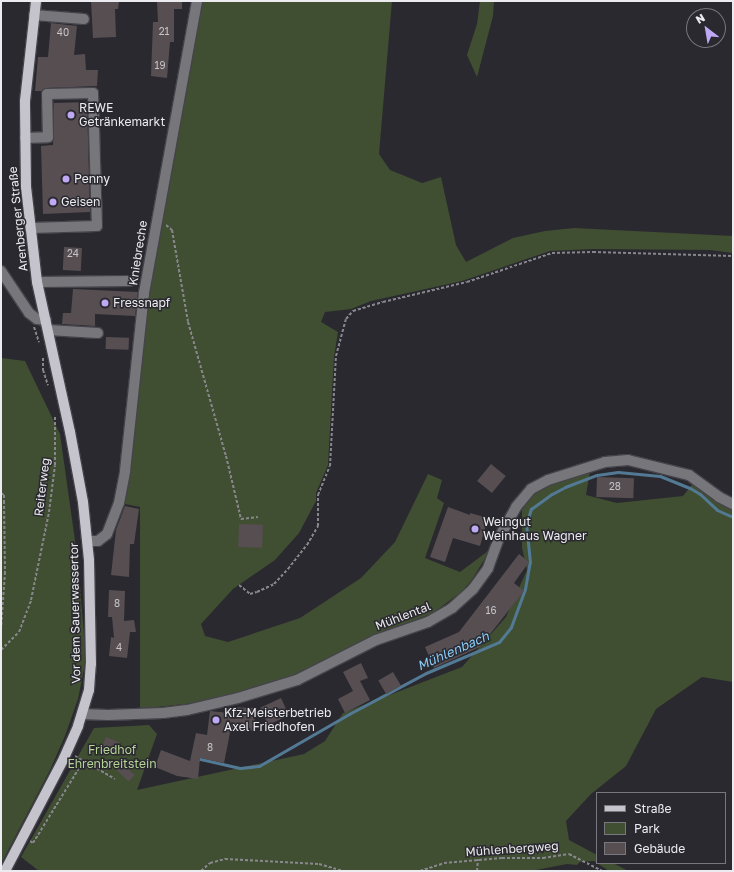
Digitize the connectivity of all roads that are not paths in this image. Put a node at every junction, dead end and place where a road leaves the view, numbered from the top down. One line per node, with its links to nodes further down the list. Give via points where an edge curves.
1 (36, 1): 3 (main road, Arenberger Straße)
2 (197, 1): 14 (street, Kniebreche, via 144,293 125,471 119,503 107,534 98,541)
3 (34, 15): 4 (street); 5 (main road, Arenberger Straße, via 26,89)
4 (84, 19)
5 (25, 138): 6 (main road, Arenberger Straße, via 25,175); 6 (street, via 48,137 47,94 93,93 97,226)
6 (30, 228): 9 (main road, Arenberger Straße)
7 (1, 271): 10 (street, via 24,307)
8 (130, 281): 9 (street)
9 (37, 282): 10 (main road, Arenberger Straße)
10 (47, 325): 11 (street); 12 (main road, Arenberger Straße)
11 (98, 333)
12 (70, 432): 14 (main road, Vor dem Sauerwassertor, via 83,502)
13 (733, 504): 15 (street, Mühlental, via 689,475 628,460 605,462 548,480 531,489 516,507 501,532 488,568 476,585 452,608 428,622 376,640 297,680 251,695 175,711 137,715)
14 (87, 541): 15 (main road, Vor dem Sauerwassertor, via 91,664 89,690)
15 (82, 714): 16 (main road, Vor dem Sauerwassertor, via 66,754)
16 (5, 871)

